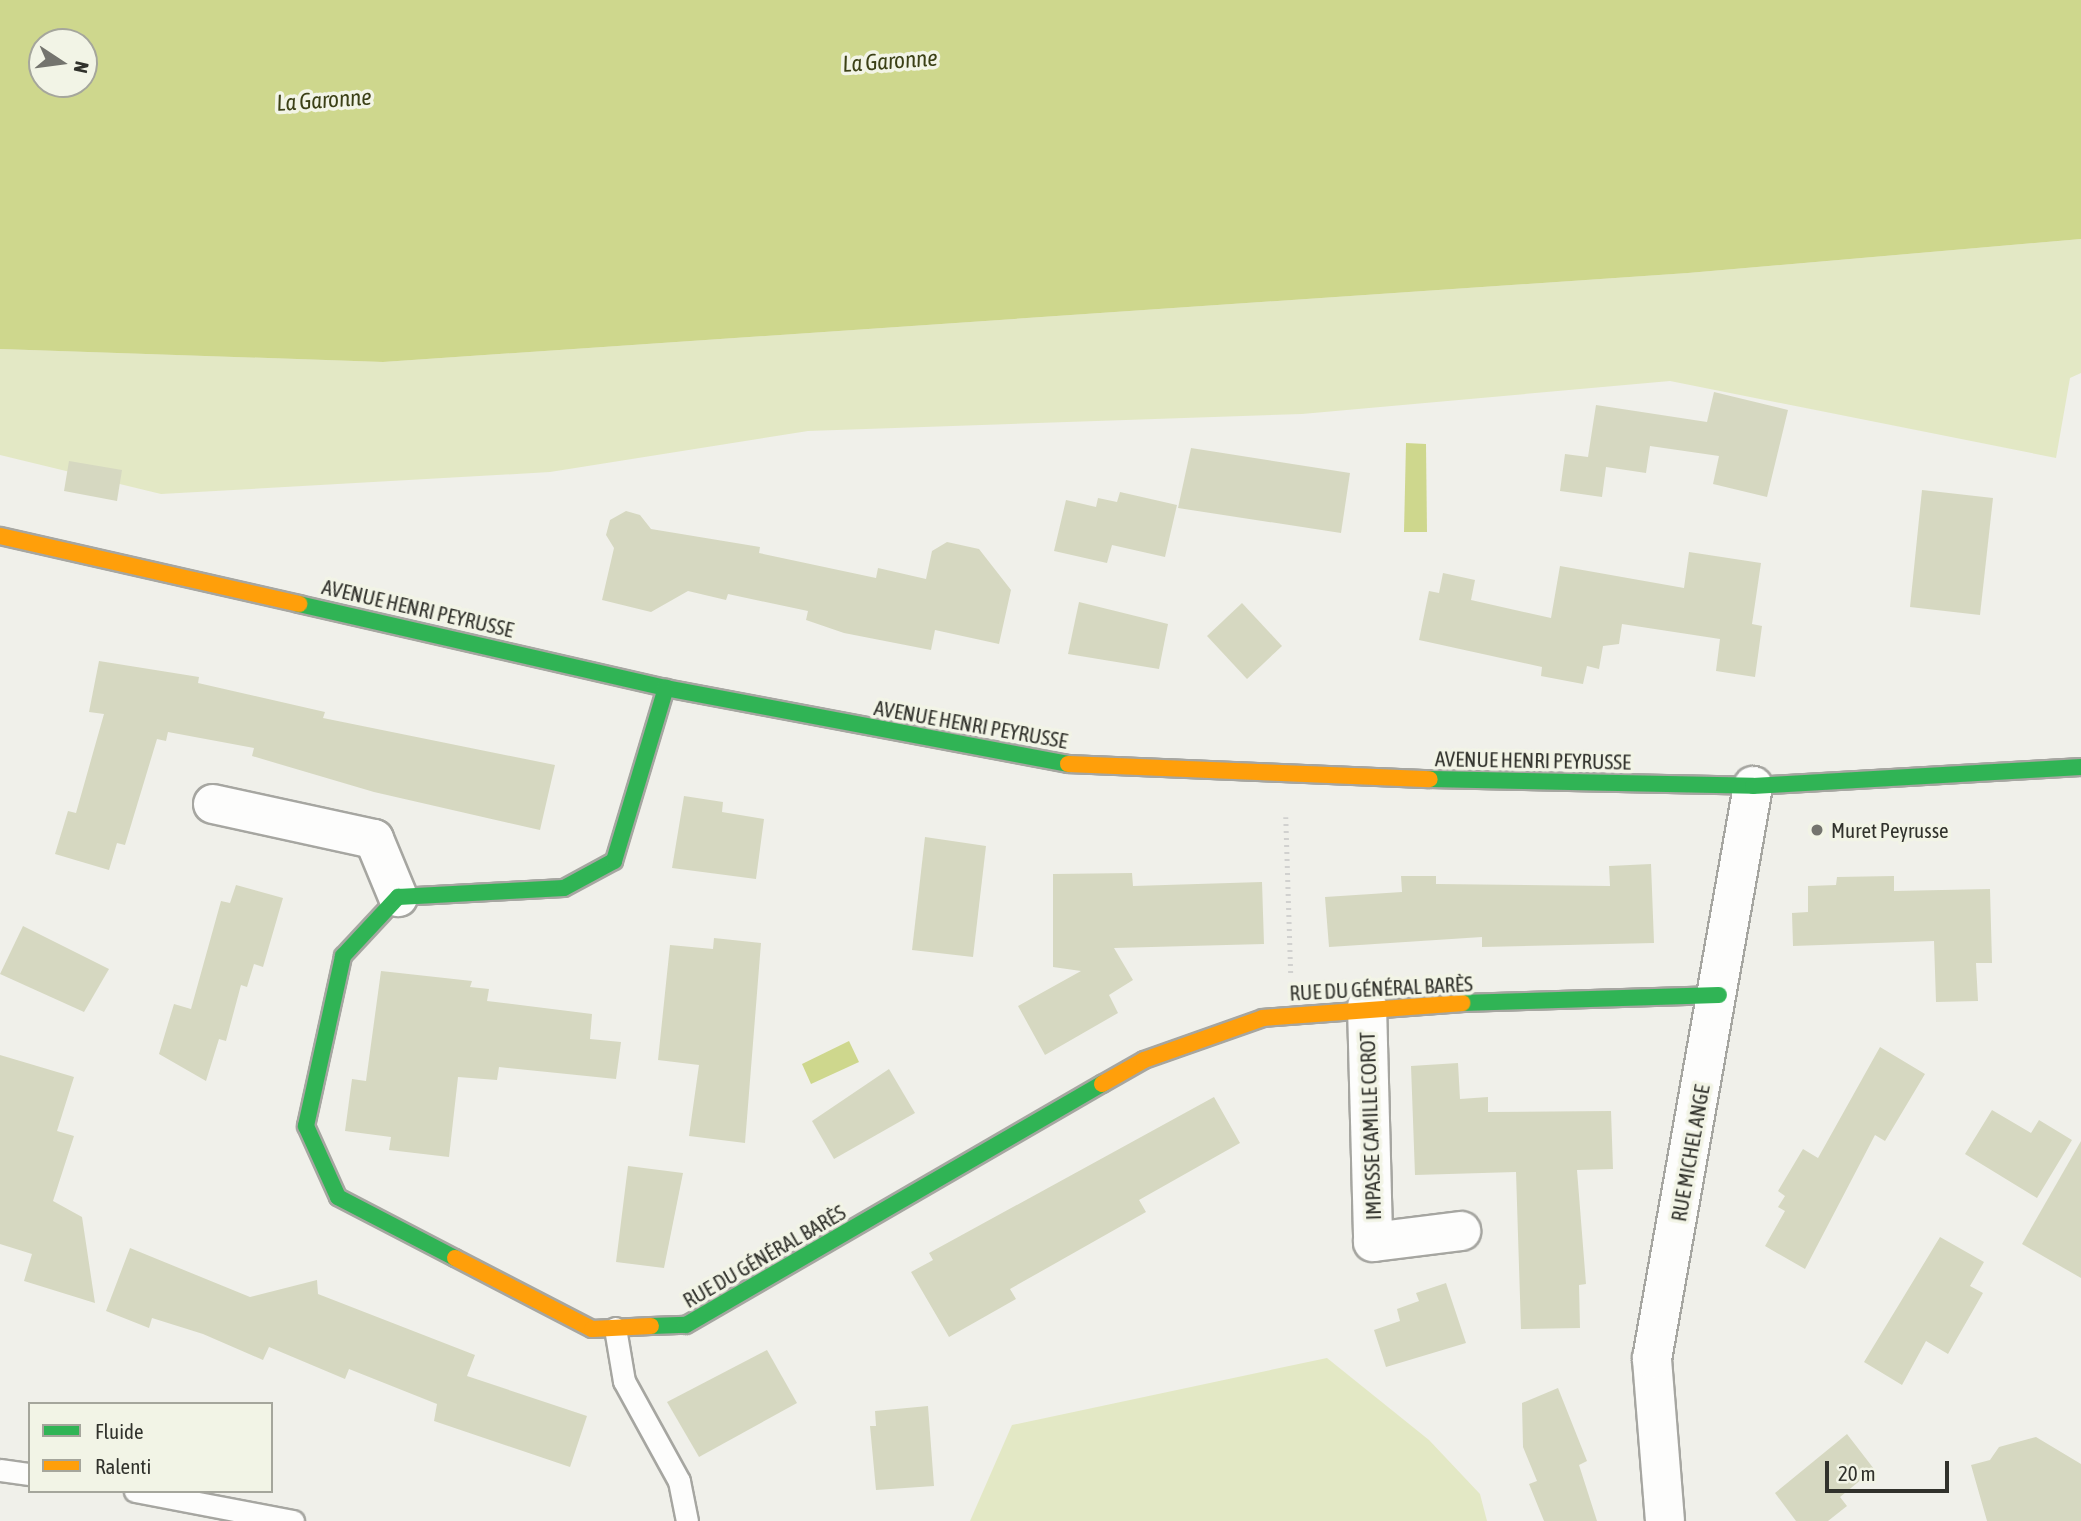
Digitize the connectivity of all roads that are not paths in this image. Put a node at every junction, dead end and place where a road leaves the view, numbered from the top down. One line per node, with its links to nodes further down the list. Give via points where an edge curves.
1 (0, 536): 2 (street, AVENUE HENRI PEYRUSSE)
2 (666, 688): 4 (street, AVENUE HENRI PEYRUSSE, via 1040,762 1285,776); 6 (street, via 614,861 565,888)
3 (2081, 767): 4 (street, AVENUE HENRI PEYRUSSE)
4 (1753, 786): 7 (street, RUE MICHEL ANGE)
5 (213, 804): 6 (street, via 374,839)
6 (398, 897): 10 (street, RUE DU GÉNÉRAL BARÈS, via 342,956 306,1126 338,1198 592,1329)
7 (1719, 995): 8 (street, RUE DU GÉNÉRAL BARÈS); 16 (street, RUE MICHEL ANGE, via 1652,1359)
8 (1367, 1006): 9 (street, IMPASSE CAMILLE COROT, via 1373,1242); 10 (street, RUE DU GÉNÉRAL BARÈS, via 1292,1012 1144,1060 686,1325)
9 (1461, 1231)
10 (615, 1328): 15 (lane, via 624,1381 680,1481)
11 (0, 1470): 12 (lane)
12 (28, 1474)
13 (146, 1493): 14 (lane)
14 (293, 1521)
15 (687, 1521)
16 (1665, 1521)

